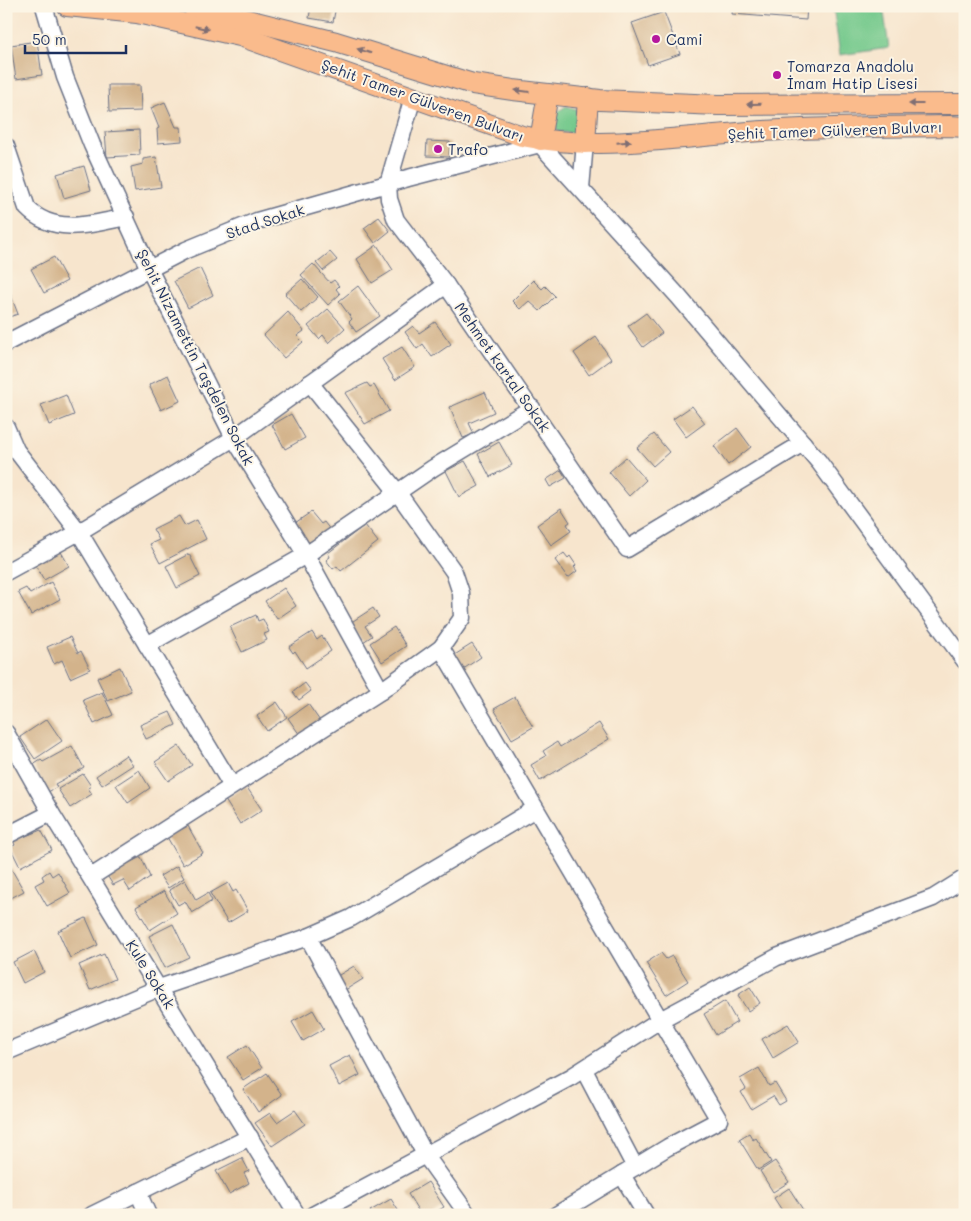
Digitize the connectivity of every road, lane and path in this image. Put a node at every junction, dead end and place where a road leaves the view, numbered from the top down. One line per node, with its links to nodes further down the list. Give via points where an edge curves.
1 (44, 6): 14 (street, Şehit Nizamettin Taşdelen Sokak, via 65,77)
2 (67, 6): 5 (main road, Şehit Tamer Gülveren Bulvarı, one-way to 5, via 137,13 240,36)
3 (192, 6): 4 (main road, Şehit Tamer Gülveren Bulvarı, one-way to 3, via 473,84 336,42)
4 (548, 94): 6 (main road, Şehit Tamer Gülveren Bulvarı); 9 (main road)
5 (413, 97): 9 (main road, Şehit Tamer Gülveren Bulvarı); 12 (street)
6 (588, 98): 7 (main road, Şehit Tamer Gülveren Bulvarı, one-way to 6, via 718,104); 10 (main road)
7 (965, 104)
8 (965, 127): 10 (main road, Şehit Tamer Gülveren Bulvarı, one-way to 8, via 765,131)
9 (540, 142): 10 (main road, Şehit Tamer Gülveren Bulvarı); 12 (street, Stad Sokak); 13 (street)
10 (585, 144): 13 (street)
11 (6, 146): 14 (street, via 27,208 34,216 56,226 89,225)
12 (388, 184): 15 (street, Stad Sokak, via 257,221); 16 (street, Mehmet kartal Sokak, via 396,220)
13 (581, 188): 22 (street)
14 (126, 217): 15 (street, Şehit Nizamettin Taşdelen Sokak)
15 (149, 269): 17 (street, Stad Sokak); 21 (street, Şehit Nizamettin Taşdelen Sokak)
16 (446, 285): 18 (street); 19 (street, Mehmet kartal Sokak)
17 (6, 343)
18 (310, 383): 21 (street); 23 (street)
19 (532, 408): 22 (street, Mehmet kartal Sokak, via 627,549); 23 (street)
20 (6, 427): 24 (street, via 16,450)
21 (234, 438): 24 (street); 25 (street, Şehit Nizamettin Taşdelen Sokak)
22 (803, 443): 29 (street)
23 (398, 493): 25 (street); 28 (street, via 454,572 462,593 462,618)
24 (80, 532): 26 (street); 27 (street)
25 (306, 555): 27 (street); 30 (street, Şehit Nizamettin Taşdelen Sokak)
26 (6, 572)
27 (147, 645): 32 (street)
28 (441, 648): 30 (street); 33 (street)
29 (965, 661)
30 (382, 691): 32 (street)
31 (6, 734): 34 (street, Kule Sokak)
32 (232, 786): 36 (street)
33 (535, 808): 38 (street, via 351,918); 40 (street)
34 (50, 813): 35 (street); 36 (street, Kule Sokak)
35 (6, 836)
36 (91, 877): 39 (street, Kule Sokak)
37 (965, 878): 40 (street, via 933,898 777,957)
38 (308, 937): 39 (street); 44 (street)
39 (160, 988): 41 (street); 43 (street, Kule Sokak)
40 (660, 1020): 42 (street); 45 (street, via 719,1120)
41 (6, 1052)
42 (584, 1070): 44 (street); 45 (street)
43 (250, 1137): 46 (street); 49 (street, Kule Sokak)
44 (426, 1156): 50 (street); 51 (street)
45 (628, 1171): 52 (street); 53 (street)
46 (138, 1192): 47 (street); 48 (street)
47 (92, 1215)
48 (148, 1215)
49 (297, 1215)
50 (314, 1215)
51 (468, 1215)
52 (556, 1215)
53 (646, 1215)

